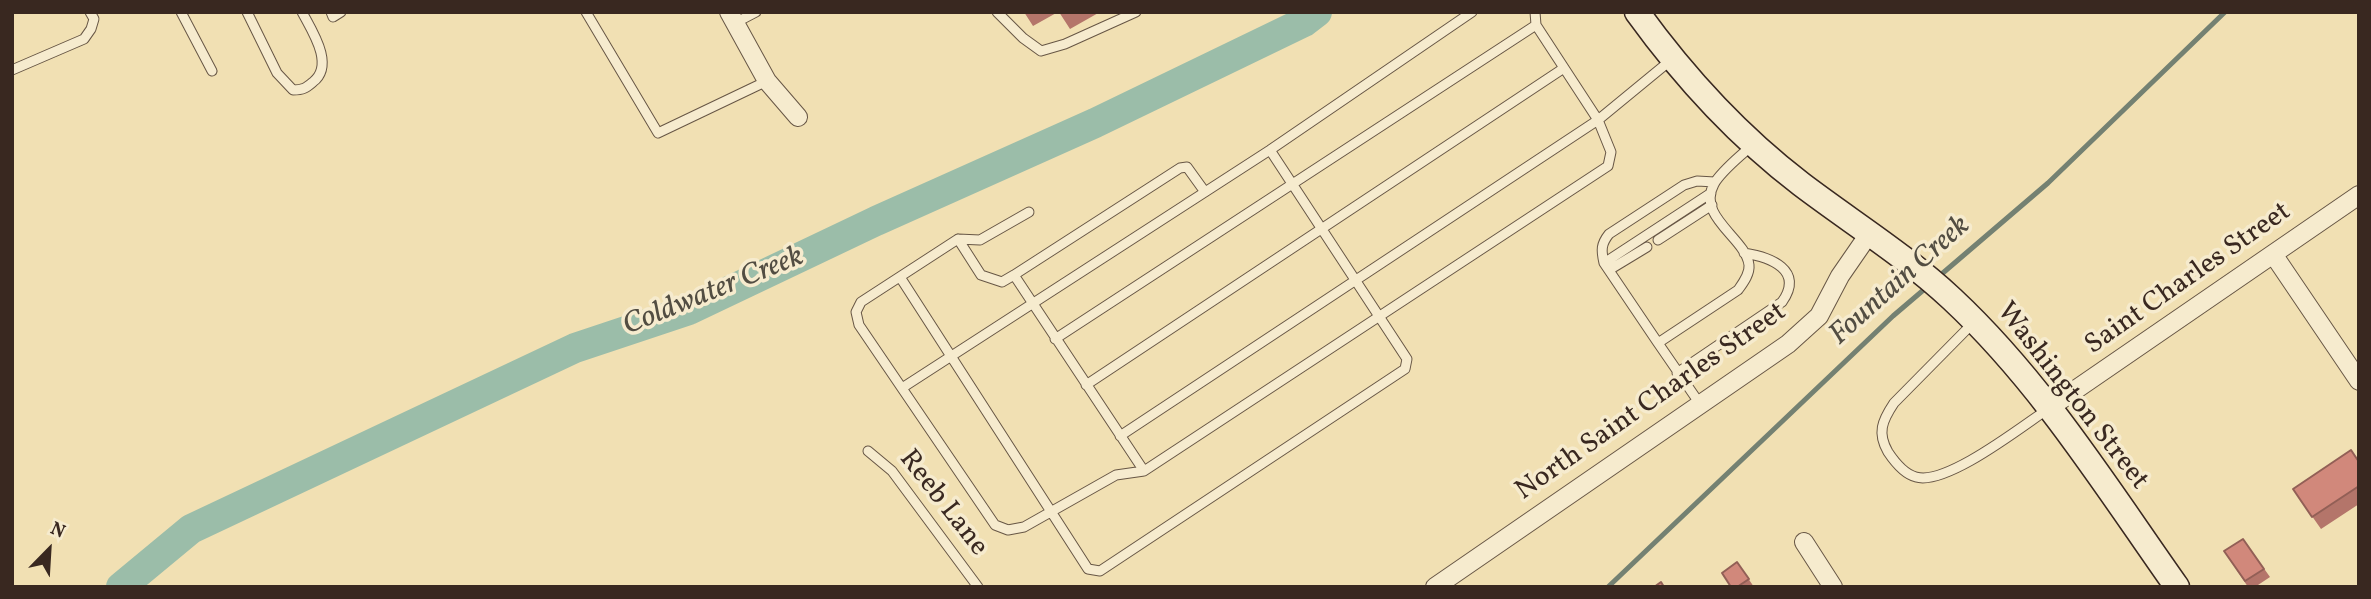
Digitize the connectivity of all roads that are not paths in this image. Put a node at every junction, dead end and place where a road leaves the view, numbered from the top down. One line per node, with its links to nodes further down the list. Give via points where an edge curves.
1 (90, 12): 18 (lane, via 94,19 84,39)
2 (181, 12): 19 (lane)
3 (247, 12): 4 (lane, via 277,73 293,90 304,90 322,73 319,47)
4 (302, 12)
5 (331, 12): 6 (lane, via 333,17)
6 (341, 12)
7 (586, 12): 20 (lane, via 658,133)
8 (756, 12): 14 (lane)
9 (997, 12): 10 (lane, via 1041,51)
10 (1136, 12)
11 (1472, 12): 24 (lane)
12 (1535, 12): 15 (lane)
13 (1637, 12): 16 (main road, Washington Street)
14 (732, 18): 20 (street)
15 (1536, 26): 17 (lane); 26 (lane)
16 (1672, 59): 22 (lane); 23 (main road, Washington Street)
17 (1564, 68): 22 (lane); 32 (lane)
18 (12, 70)
19 (212, 71)
20 (767, 81): 21 (street)
21 (798, 117)
22 (1598, 120): 42 (lane); 44 (lane, via 1611,152 1608,166)
23 (1754, 144): 25 (lane); 35 (main road, Washington Street)
24 (1270, 150): 26 (lane); 27 (lane)
25 (1715, 182): 28 (lane); 39 (lane, via 1684,185 1609,234 1601,251)
26 (1292, 184): 32 (lane); 46 (lane)
27 (1205, 192): 40 (lane, via 1187,167 1180,167); 43 (lane)
28 (1711, 193): 30 (lane); 39 (lane)
29 (2359, 195): 38 (street, Saint Charles Street)
30 (1712, 205): 34 (lane); 37 (lane)
31 (1029, 212): 33 (lane, via 980,240)
32 (1322, 229): 42 (lane); 51 (lane)
33 (958, 239): 40 (lane, via 981,275 1002,282); 41 (lane)
34 (1658, 240)
35 (1878, 240): 45 (main road, Washington Street); 53 (street, North Saint Charles Street, via 1840,276 1819,316 1788,344)
36 (1647, 247): 39 (lane)
37 (1744, 253): 47 (lane, via 1749,266 1738,290); 49 (lane, via 1784,269 1789,293)
38 (2273, 254): 50 (street); 54 (street, Saint Charles Street)
39 (1606, 267): 47 (lane)
40 (1014, 275): 43 (lane)
41 (900, 277): 48 (lane); 52 (lane, via 861,302 856,312 859,326)
42 (1355, 279): 44 (lane); 55 (lane)
43 (1031, 304): 46 (lane); 48 (lane)
44 (1379, 316): 57 (lane); 58 (lane, via 1407,359 1405,369 1100,571 1088,569)
45 (1975, 322): 54 (main road, Washington Street); 54 (lane, via 1894,402 1884,418 1881,440 1895,463 1915,477 1936,478 1959,468)
46 (1055, 339): 51 (lane)
47 (1658, 343): 49 (lane)
48 (950, 355): 52 (lane); 58 (lane)
49 (1677, 373): 53 (lane)
50 (2359, 381)
51 (1086, 385): 55 (lane)
52 (902, 388): 58 (lane, via 995,524 1008,530 1024,527)
53 (1700, 404): 61 (street, North Saint Charles Street)
54 (2049, 408): 63 (main road, Washington Street)
55 (1120, 436): 57 (lane)
56 (868, 452): 60 (lane, Reeb Lane, via 892,471)
57 (1144, 471): 58 (lane, via 1116,475)
58 (1051, 512)
59 (1804, 542): 62 (street)
60 (978, 587)
61 (1435, 587)
62 (1833, 587)
63 (2176, 587)

